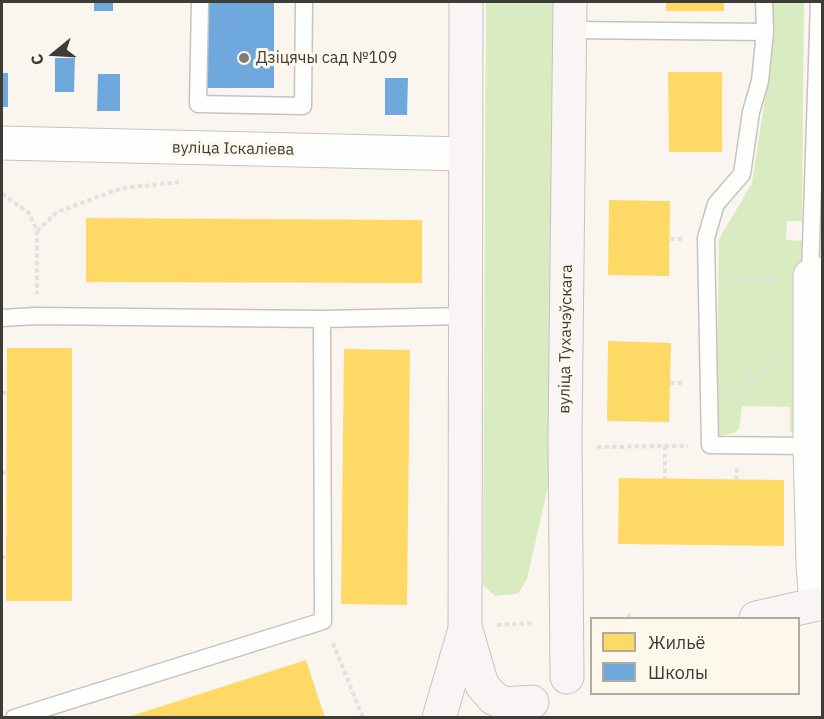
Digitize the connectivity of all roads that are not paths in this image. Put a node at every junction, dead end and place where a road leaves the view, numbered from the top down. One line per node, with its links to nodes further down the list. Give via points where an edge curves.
1 (200, 2): 2 (lane, via 198,104 303,106)
2 (304, 2)
3 (466, 2): 10 (street)
4 (764, 2): 7 (lane)
5 (819, 2): 8 (lane)
6 (570, 16): 7 (lane); 19 (street, вуліца Тухачэўскага, via 565,620)
7 (765, 32): 15 (lane, via 742,174 716,204 706,238 710,445)
8 (820, 66): 11 (lane)
9 (2, 143): 10 (street, вуліца Іскаліева)
10 (465, 154): 12 (street)
11 (816, 275): 15 (street, via 809,329)
12 (464, 316): 14 (lane); 18 (street)
13 (2, 318): 14 (lane)
14 (322, 319): 21 (lane, via 323,621)
15 (810, 446): 16 (street, via 813,564)
16 (819, 604): 17 (street)
17 (760, 617)
18 (465, 627): 20 (street, via 482,685 493,698); 22 (street)
19 (579, 670): 20 (street)
20 (522, 710)
21 (14, 717)
22 (439, 717)

